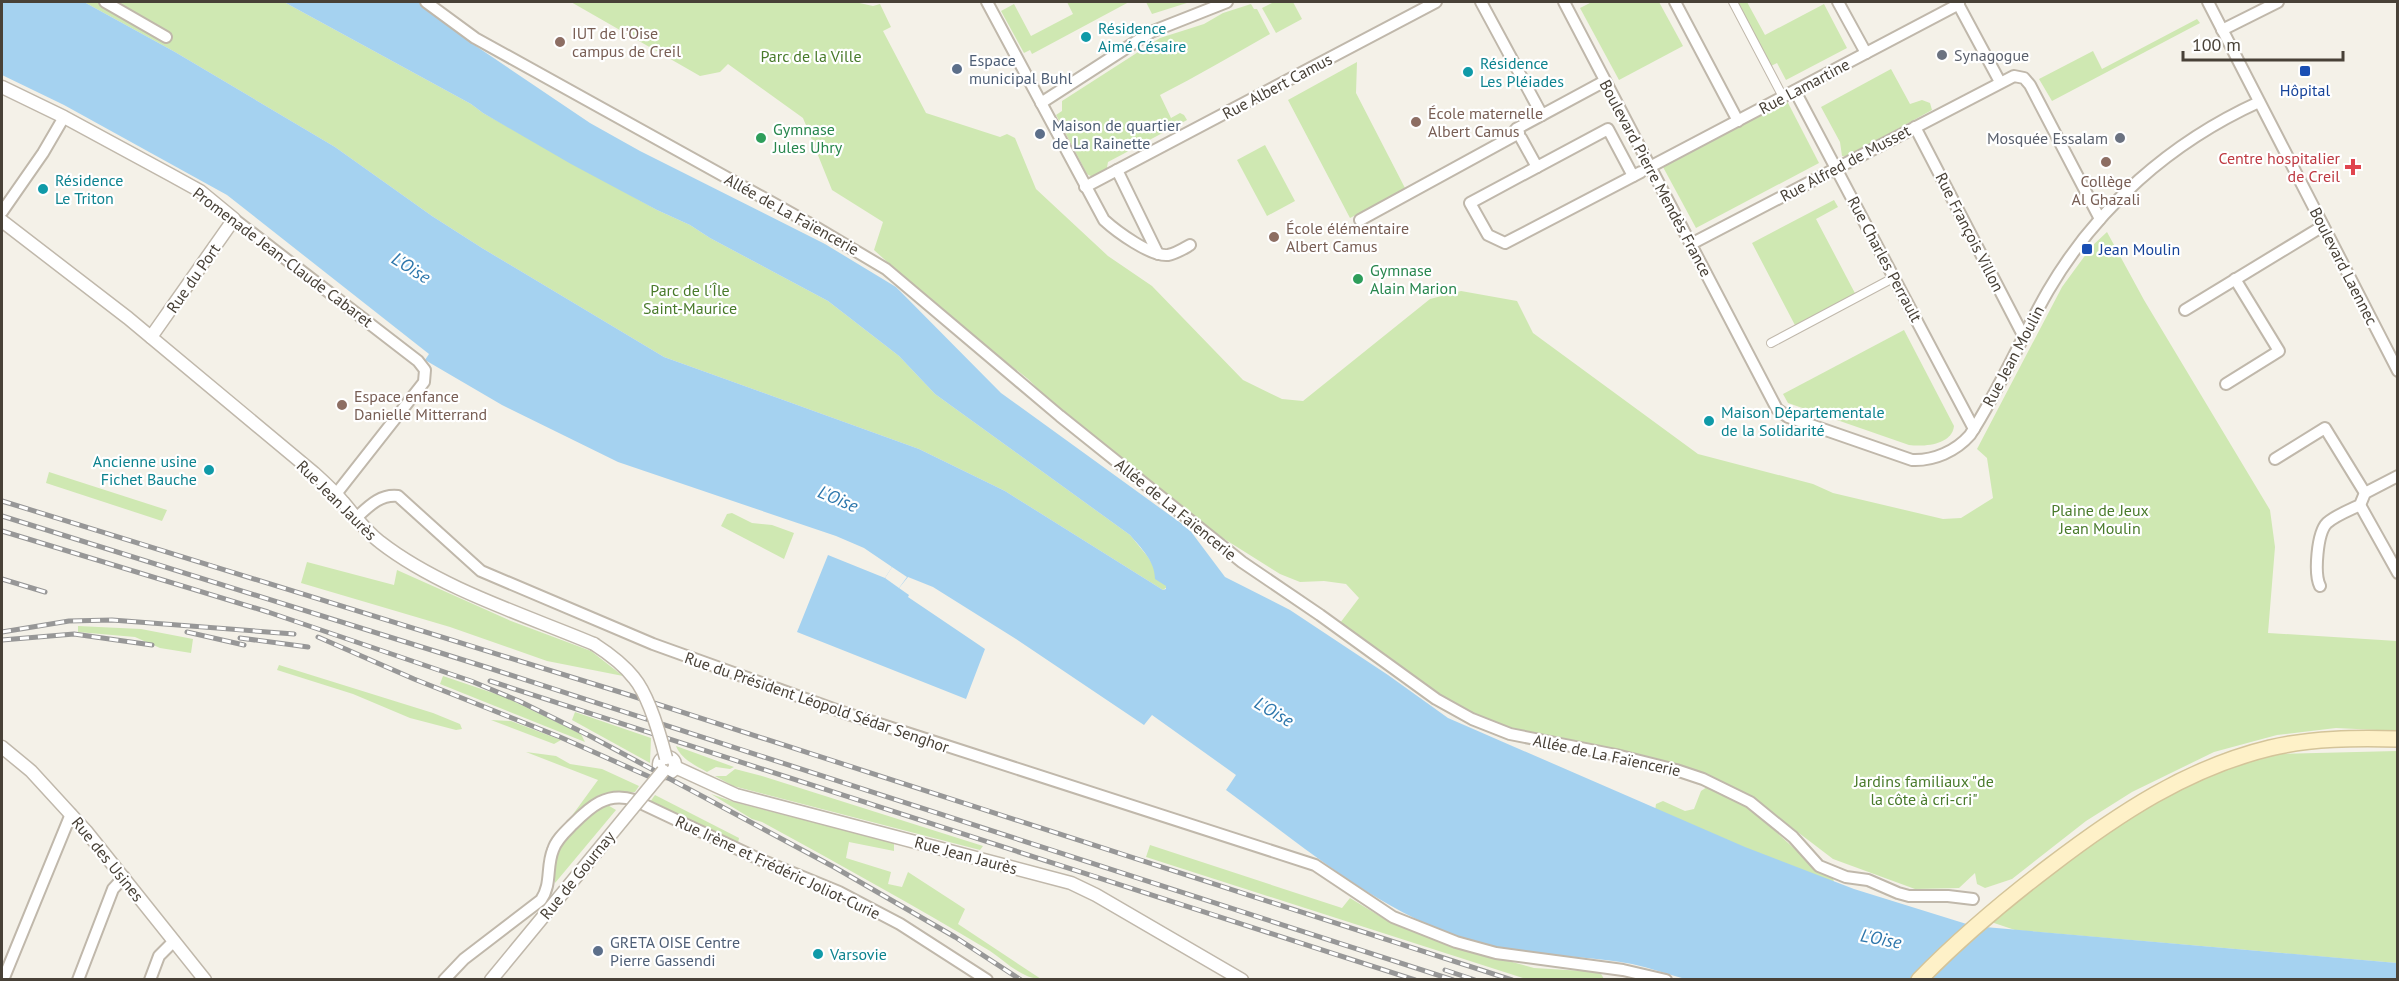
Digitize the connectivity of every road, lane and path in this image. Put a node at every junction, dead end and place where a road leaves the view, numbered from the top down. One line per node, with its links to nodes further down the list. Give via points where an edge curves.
1 (105, 2): 16 (street)
2 (426, 2): 67 (street, Allée de La Faïencerie, via 475,39 886,269 1242,562 1436,699 1510,734 1616,755 1703,779 1750,802 1794,837 1819,866 1846,877 1868,880 1909,896)
3 (987, 2): 24 (street)
4 (1227, 2): 14 (street)
5 (1436, 2): 32 (street, Rue Albert Camus)
6 (1481, 2): 25 (street)
7 (1564, 2): 18 (street, Boulevard Pierre Mendès France)
8 (1675, 2): 27 (street)
9 (1733, 2): 22 (street)
10 (1838, 2): 17 (street)
11 (2208, 2): 15 (street, Boulevard Laennec)
12 (2278, 2): 15 (street)
13 (1958, 3): 17 (street, Rue Lamartine); 19 (street)
14 (1211, 4): 24 (street, via 1151,32)
15 (2222, 30): 23 (street, Boulevard Laennec)
16 (166, 37)
17 (1866, 53): 21 (street, Rue Lamartine)
18 (1605, 81): 25 (street); 33 (street, Boulevard Pierre Mendès France)
19 (2000, 82): 28 (street, Rue Alfred de Musset); 37 (street, via 2014,76 2027,80)
20 (2, 87): 26 (street, Promenade Jean-Claude Cabaret)
21 (1795, 91): 22 (street, Rue Lamartine); 31 (street, Rue Charles Perrault)
22 (1783, 97): 27 (street, Rue Lamartine)
23 (2259, 102): 37 (street, Rue Jean Moulin, via 2177,149); 40 (street, Boulevard Laennec)
24 (1041, 103): 34 (street)
25 (1542, 115): 38 (street, via 1516,129 1519,133)
26 (64, 117): 35 (street); 36 (street, Promenade Jean-Claude Cabaret, via 200,191)
27 (1738, 121): 33 (street, Rue Lamartine)
28 (1915, 127): 31 (street, Rue Alfred de Musset); 48 (street, Rue François Villon)
29 (1521, 138): 30 (street)
30 (1537, 167): 33 (street, via 1608,129); 33 (street, Rue Lamartine, via 1470,203 1488,235 1505,243)
31 (1837, 168): 41 (street, Rue Alfred de Musset); 44 (street, Rue Charles Perrault)
32 (1117, 170): 34 (street, Rue Albert Camus); 43 (street)
33 (1643, 171): 41 (street, Boulevard Pierre Mendès France)
34 (1085, 187): 43 (street, via 1109,224)
35 (2, 212)
36 (234, 219): 47 (street, Rue du Port); 57 (street, Promenade Jean-Claude Cabaret, via 425,370 426,377)
37 (2100, 219): 48 (street, Rue Jean Moulin, via 2061,270)
38 (1360, 220)
39 (2, 221): 47 (street, Rue Jean Jaurès)
40 (2323, 226): 45 (street); 51 (street, Boulevard Laennec)
41 (1691, 244): 50 (street, Boulevard Pierre Mendès France)
42 (1190, 245): 43 (street, via 1170,255)
43 (1158, 254)
44 (1894, 277): 49 (street); 53 (street, Rue Charles Perrault)
45 (2235, 279): 46 (street); 52 (street, via 2279,351)
46 (2185, 310)
47 (151, 337): 57 (street, Rue Jean Jaurès)
48 (2024, 337): 53 (street, Rue Jean Moulin)
49 (1771, 343)
50 (1748, 355): 53 (street, Rue Jean Moulin, via 1775,406 1785,415 1900,457 1919,460 1940,456 1959,446)
51 (2397, 371)
52 (2226, 384)
53 (1974, 429)
54 (2274, 459): 56 (street, via 2325,428)
55 (2397, 476): 56 (street)
56 (2365, 493): 58 (street)
57 (336, 494): 59 (street, Rue Jean Jaurès)
58 (2361, 505): 60 (street); 61 (street, via 2332,519 2323,528 2316,572)
59 (356, 518): 64 (street, Rue Jean Jaurès, bridge, via 382,544 437,576 594,644 615,659 640,687); 77 (street, Rue du Président Léopold Sédar Senghor, via 383,496 399,496 481,571 653,644 842,712 1315,865 1393,916 1456,942 1496,953 1623,970)
60 (2397, 573)
61 (2320, 586)
62 (2397, 739): 78 (main road, via 2305,742 2242,756 2172,784 2130,808 2043,872 1991,913)
63 (2, 747): 65 (street, Rue des Usines)
64 (668, 765): 74 (street, Rue de Gournay, bridge); 76 (street, Rue Jean Jaurès, via 736,795 1064,881 1096,895)
65 (71, 814): 66 (street, Rue des Usines); 69 (street)
66 (124, 878): 68 (street, Rue des Usines); 70 (street, via 113,890)
67 (1973, 899)
68 (174, 941): 71 (street, via 159,956); 72 (street, Rue des Usines)
69 (3, 980)
70 (78, 980)
71 (150, 980)
72 (205, 980)
73 (444, 980): 75 (street, Rue Irène et Frédéric Joliot-Curie, via 464,959 541,900 547,890 555,845 586,811 607,798 628,798 839,892 900,924)
74 (491, 980)
75 (987, 980)
76 (1242, 980)
77 (1666, 980)
78 (1920, 980)

